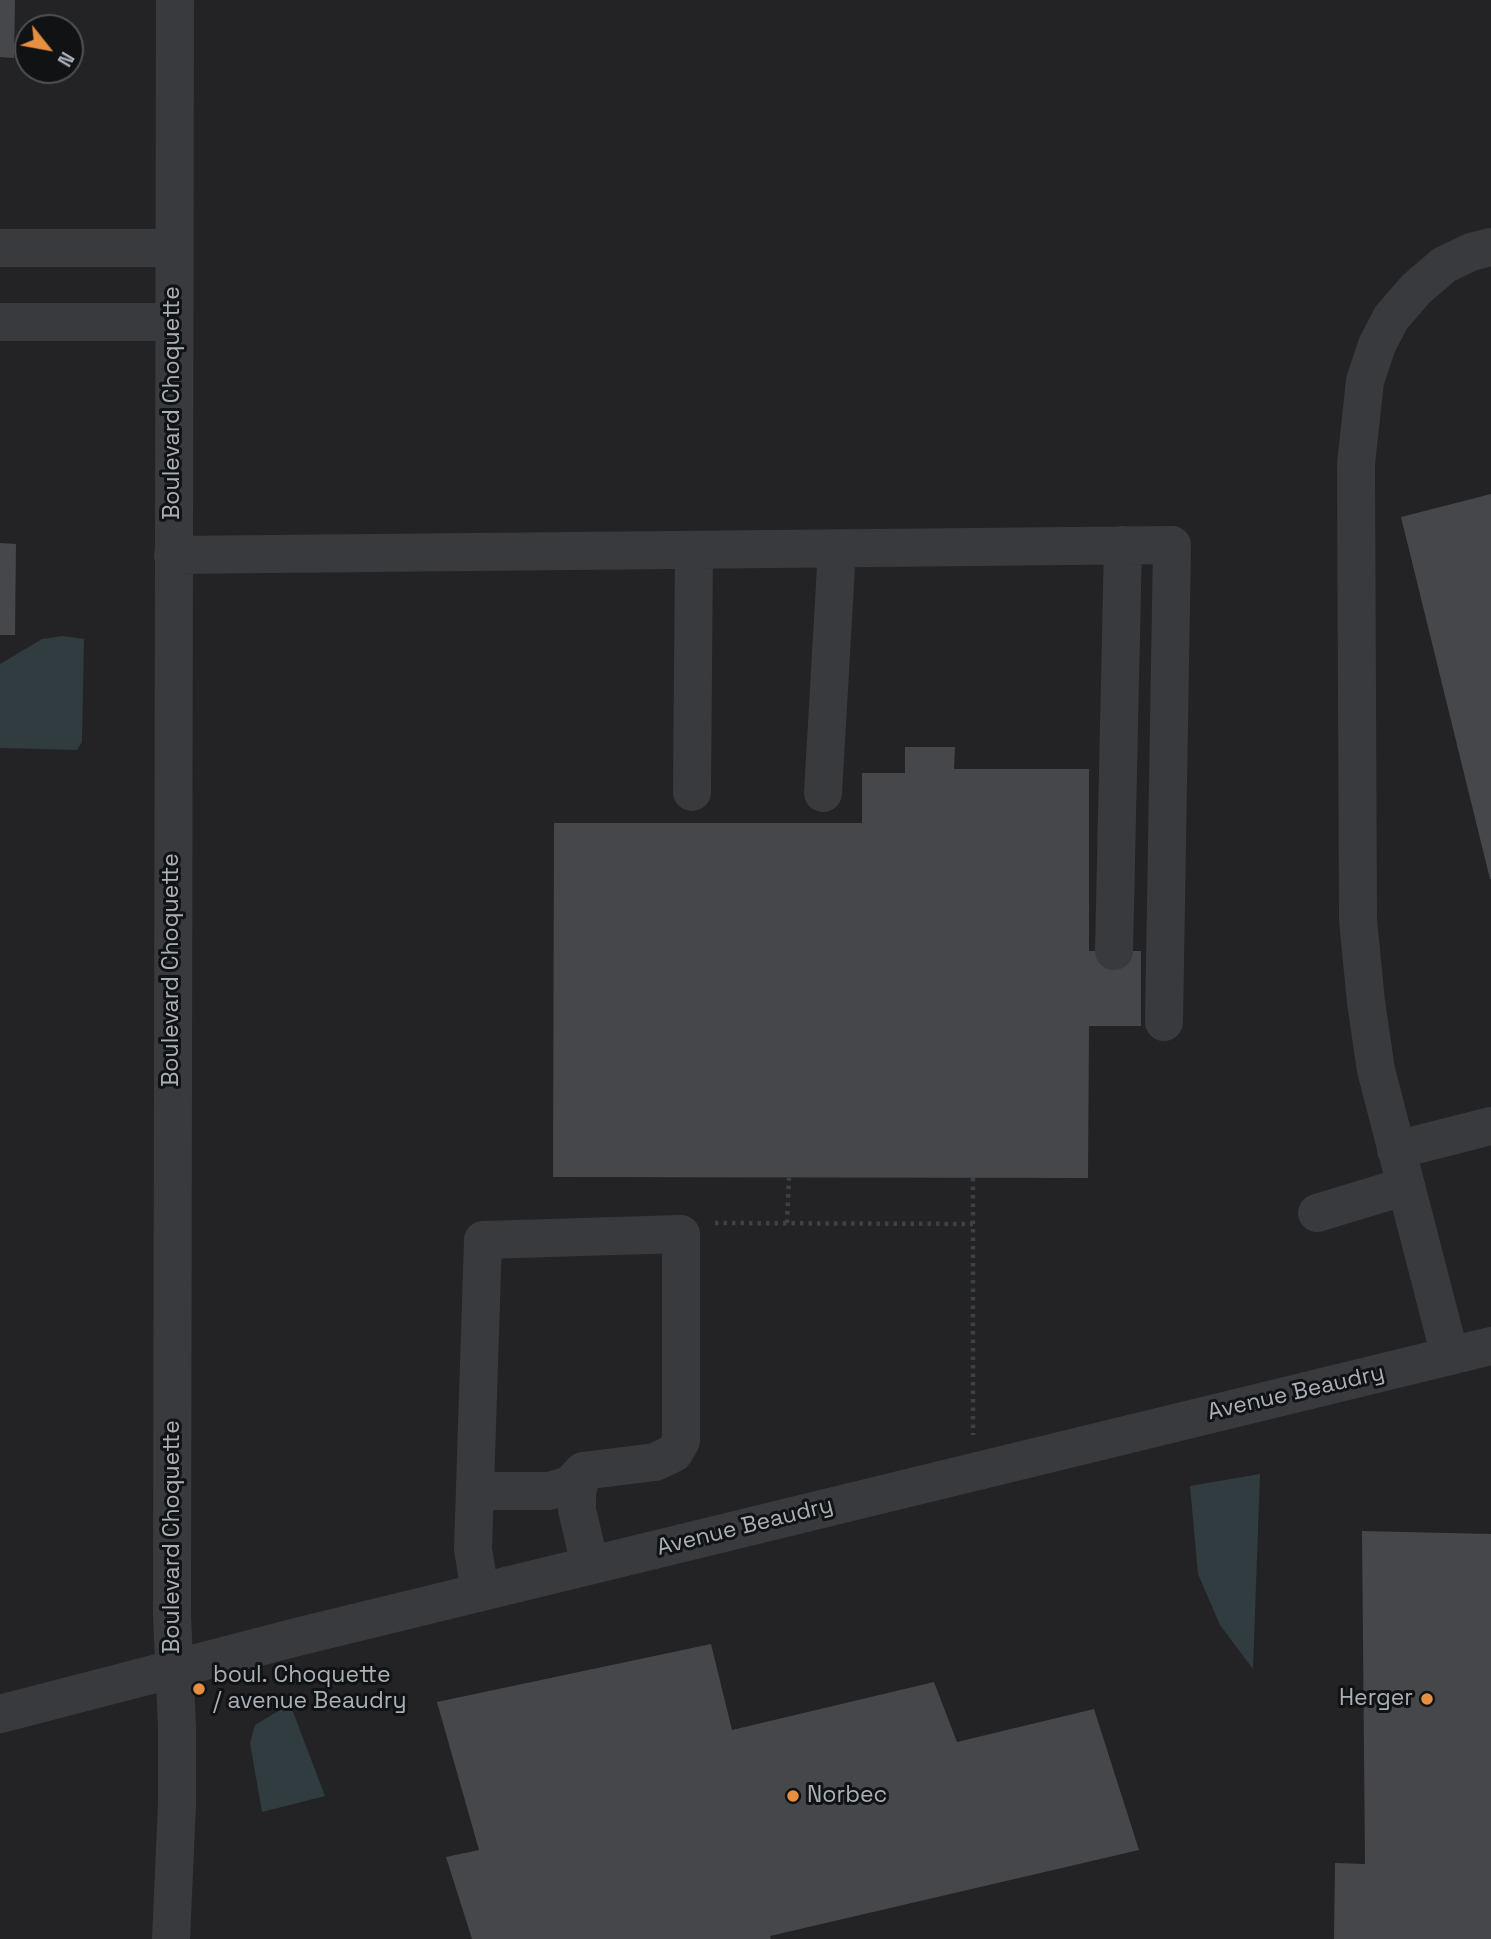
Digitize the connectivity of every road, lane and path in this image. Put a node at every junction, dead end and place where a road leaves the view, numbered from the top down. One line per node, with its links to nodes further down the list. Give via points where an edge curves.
1 (175, 0): 4 (street, Boulevard Choquette)
2 (1491, 247): 16 (street, via 1444,265 1391,318 1365,381 1356,464 1358,920 1376,1070)
3 (0, 248): 4 (street)
4 (174, 248): 5 (street, Boulevard Choquette)
5 (174, 322): 6 (street); 10 (street, Boulevard Choquette)
6 (0, 323)
7 (1123, 545): 8 (street); 13 (street); 14 (street, via 1172,545)
8 (837, 549): 9 (street); 12 (street)
9 (694, 550): 10 (street); 11 (street)
10 (173, 555): 30 (street, Boulevard Choquette)
11 (692, 792)
12 (823, 793)
13 (1114, 951)
14 (1164, 1022)
15 (1491, 1126): 16 (street)
16 (1401, 1168): 19 (street); 24 (street)
17 (789, 1178): 21 (path)
18 (973, 1178): 22 (path)
19 (1317, 1213)
20 (713, 1223): 21 (path)
21 (787, 1223): 22 (path)
22 (973, 1224): 25 (path)
23 (1491, 1346): 24 (street, Avenue Beaudry)
24 (1450, 1356): 28 (street, Avenue Beaudry)
25 (973, 1440)
26 (583, 1471): 27 (street, via 569,1485 549,1491); 27 (street, via 654,1462 674,1453 681,1441 681,1234 484,1240); 28 (street, via 577,1510)
27 (477, 1491): 29 (street, via 473,1549)
28 (590, 1565): 29 (street, Avenue Beaudry)
29 (480, 1592): 30 (street, Avenue Beaudry)
30 (174, 1669): 31 (street, Avenue Beaudry); 32 (street, Boulevard Choquette, via 177,1804)
31 (0, 1714)
32 (171, 1939)

